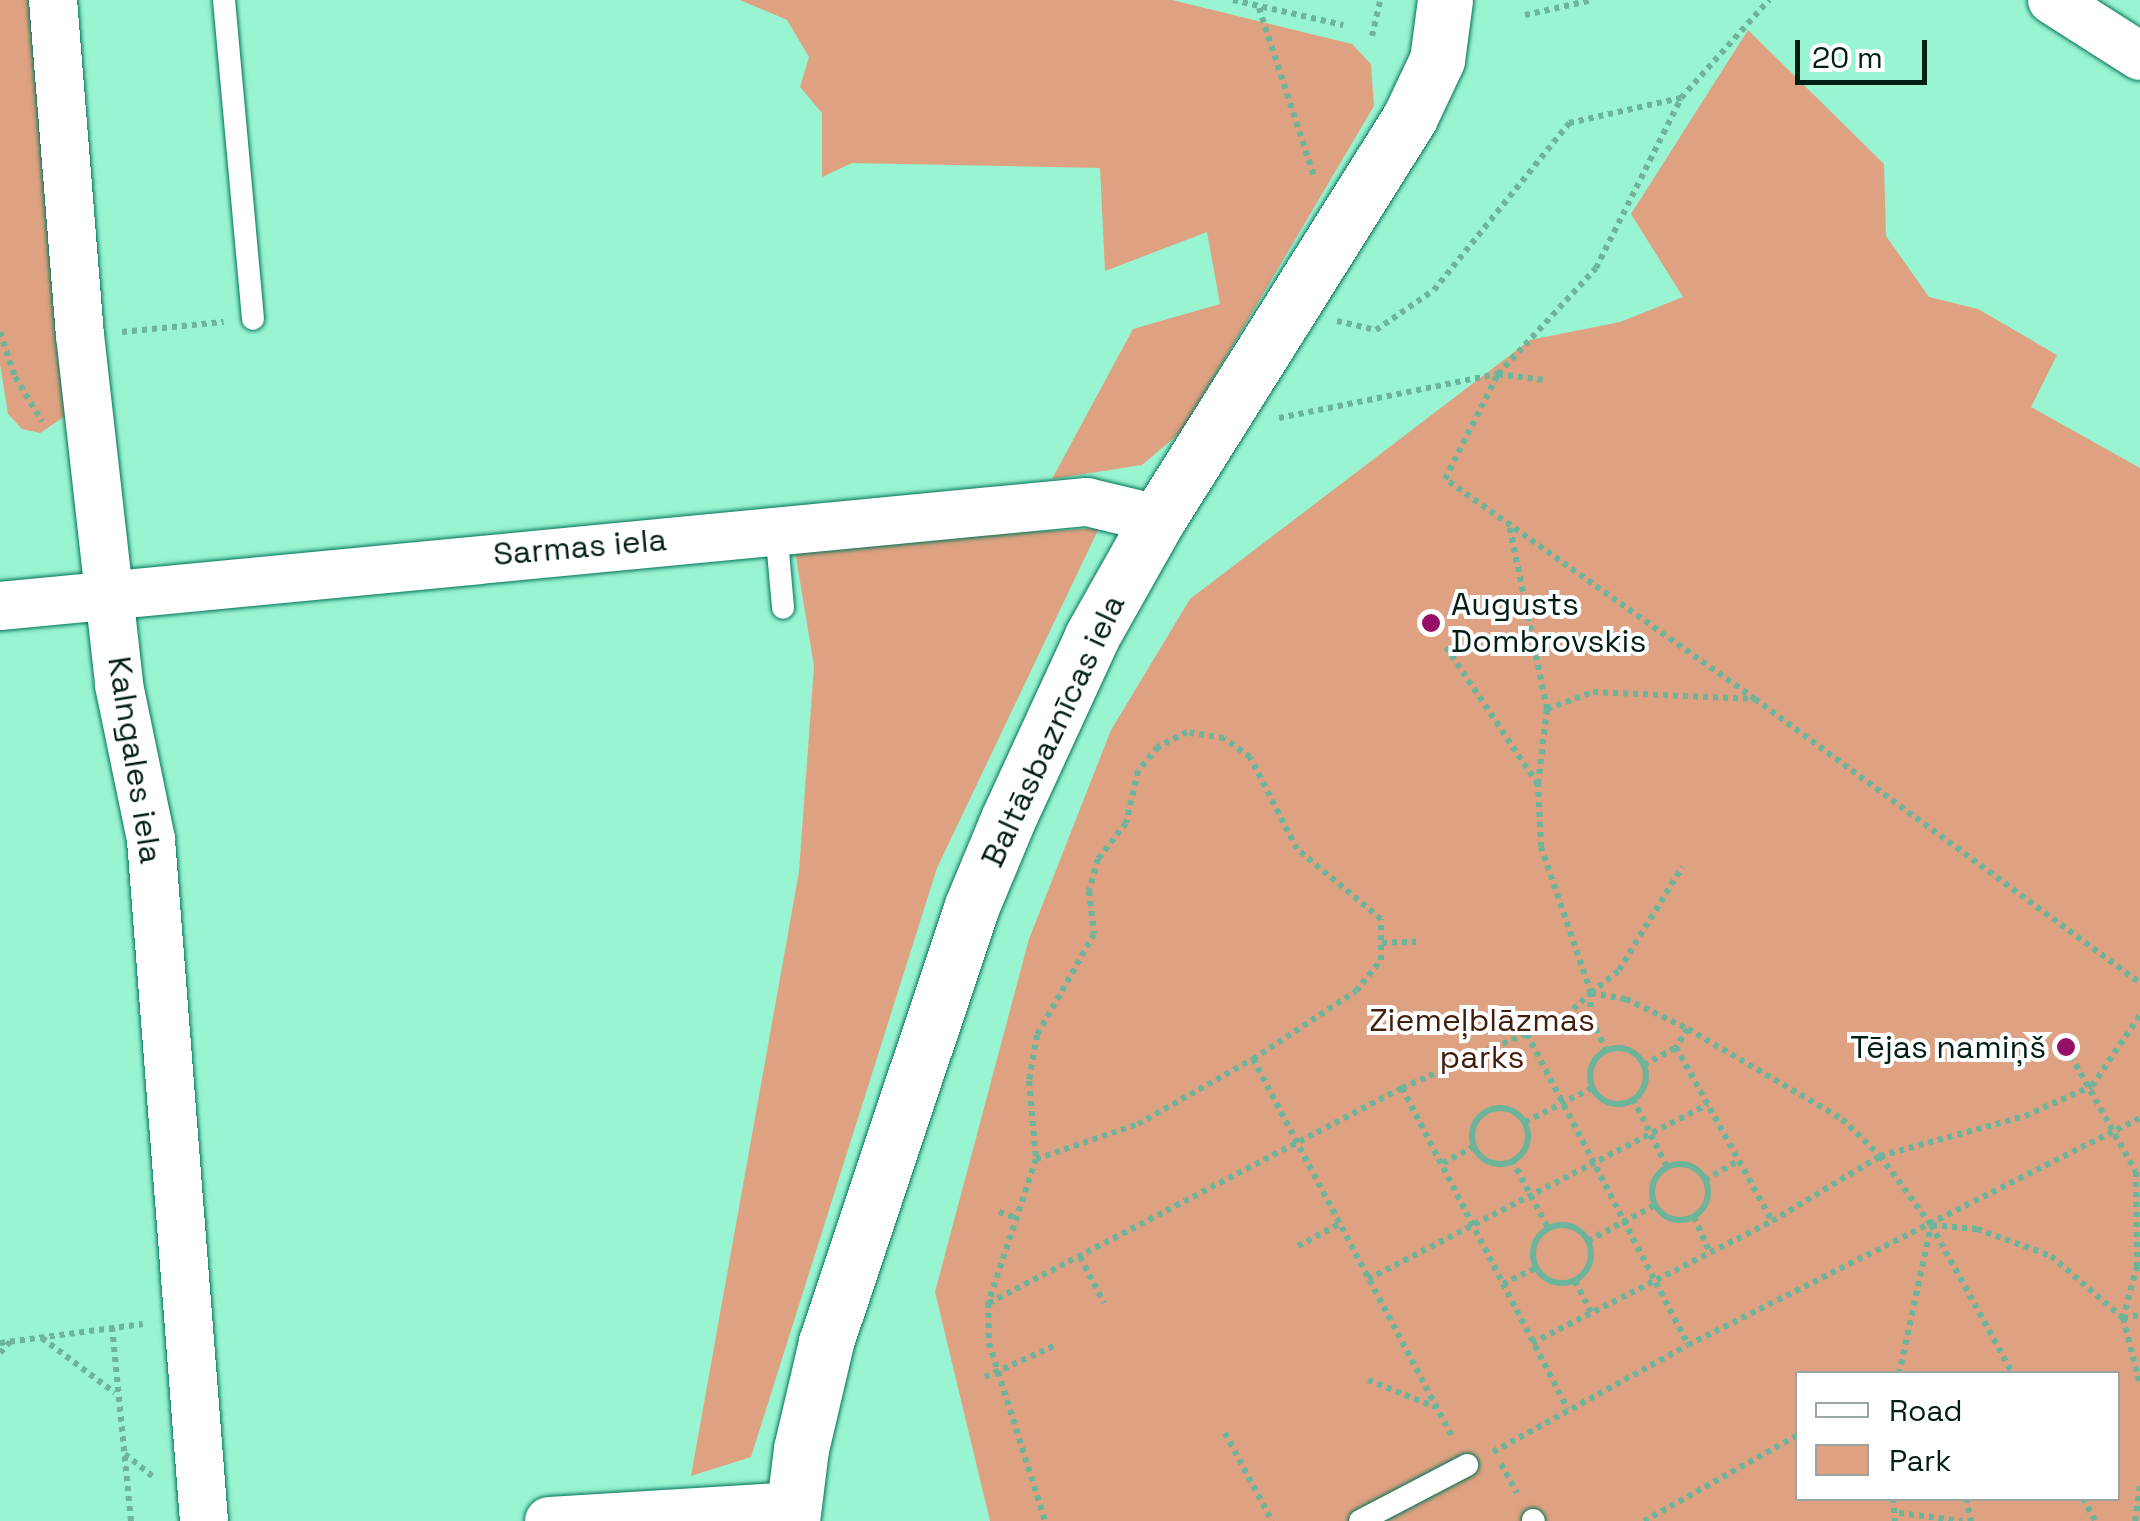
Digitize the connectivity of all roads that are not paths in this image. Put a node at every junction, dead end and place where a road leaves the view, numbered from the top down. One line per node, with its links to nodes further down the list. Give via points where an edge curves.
1 (53, 0): 9 (street, Kalngales iela, via 80,336)
2 (224, 0): 6 (lane)
3 (1445, 0): 7 (street, Baltāsbaznīcas iela, via 1436,60 1410,117)
4 (2052, 0): 5 (street)
5 (2140, 56)
6 (253, 319)
7 (1158, 519): 8 (street, Sarmas iela, via 1087,502); 13 (street, Baltāsbaznīcas iela, via 1092,636 971,908 826,1342)
8 (776, 529): 9 (street, Sarmas iela); 11 (lane)
9 (112, 596): 10 (street, Sarmas iela); 14 (street, Kalngales iela, via 120,685 152,840)
10 (0, 606)
11 (782, 608)
12 (1467, 1465): 16 (lane)
13 (793, 1514): 15 (street)
14 (204, 1521)
15 (549, 1521)
16 (1360, 1521)

